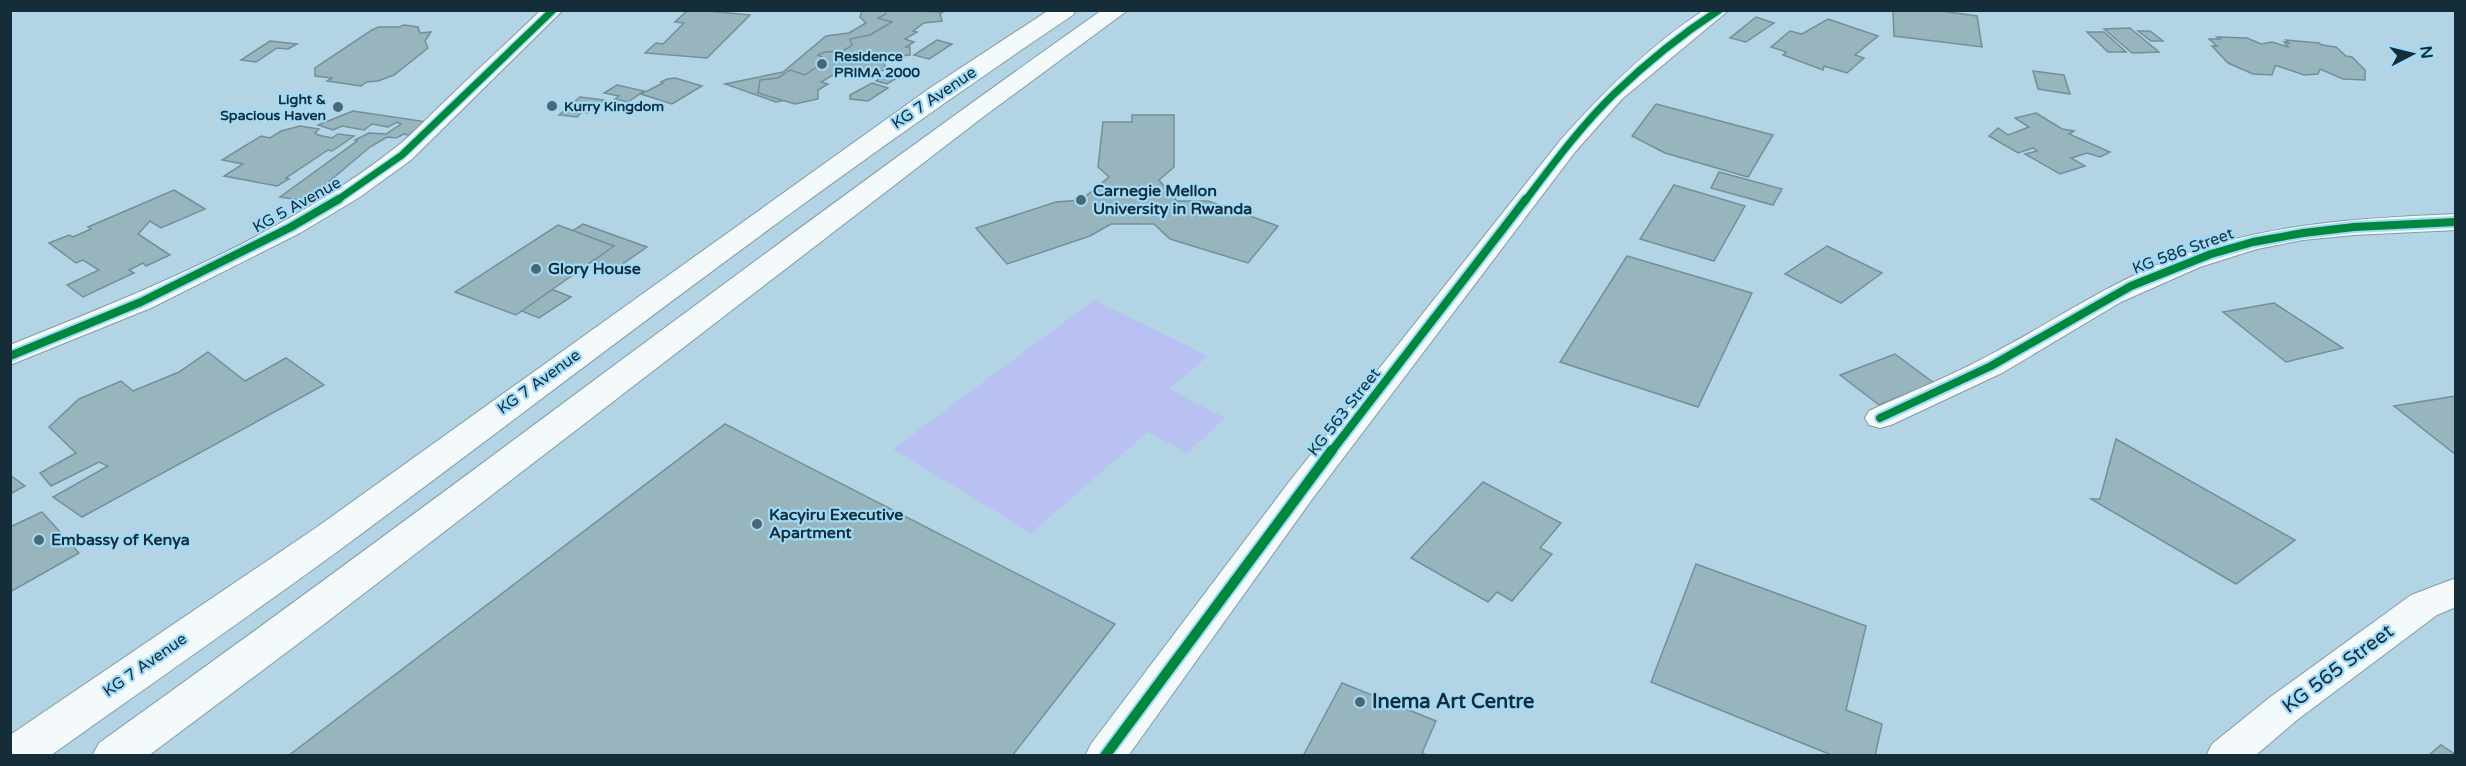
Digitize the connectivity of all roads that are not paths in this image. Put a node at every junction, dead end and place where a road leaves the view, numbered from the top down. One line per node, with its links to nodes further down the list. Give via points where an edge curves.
1 (553, 10): 6 (street, KG 5 Avenue, via 402,155 351,192 216,266)
2 (1065, 10): 9 (main road, KG 7 Avenue, via 939,93 330,537)
3 (1117, 10): 10 (main road, KG 7 Avenue, via 830,218 309,614)
4 (1719, 10): 11 (street, KG 563 Street, via 1614,94 1567,147 1301,490)
5 (2456, 222): 7 (street, KG 586 Street, via 2320,231 2253,242 2195,260 2141,281 2007,359)
6 (10, 356)
7 (1880, 418)
8 (2456, 592): 12 (street, KG 565 Street, via 2424,605)
9 (15, 756)
10 (114, 756)
11 (1105, 756)
12 (2226, 756)

